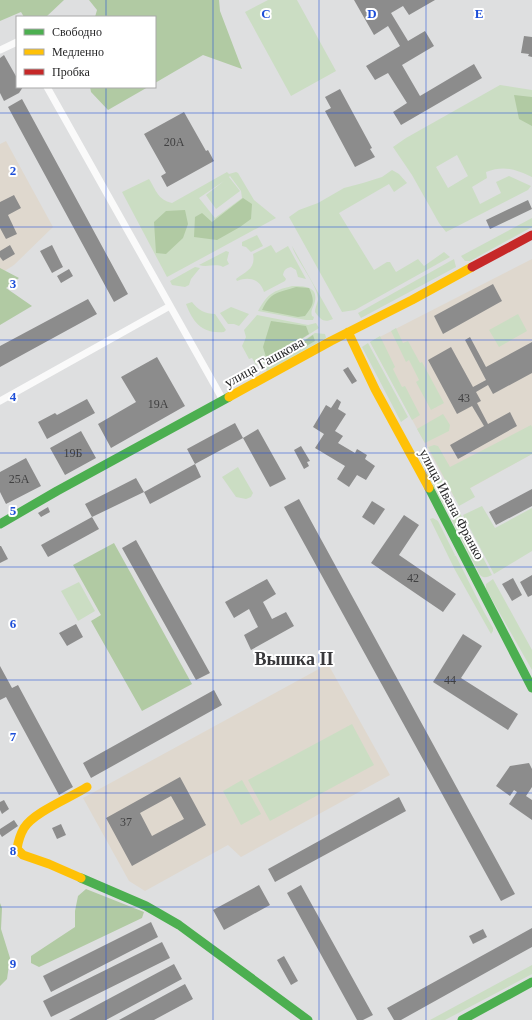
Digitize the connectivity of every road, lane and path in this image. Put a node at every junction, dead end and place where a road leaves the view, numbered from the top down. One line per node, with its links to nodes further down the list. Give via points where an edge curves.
1 (16, 42): 2 (street)
2 (0, 50)
3 (48, 88): 5 (street)
4 (532, 235): 6 (street, улица Гашкова)
5 (170, 306): 7 (street); 8 (street)
6 (348, 332): 7 (street, улица Гашкова); 10 (street, улица Ивана Франко, via 378,395)
7 (223, 400): 9 (street, улица Гашкова)
8 (0, 401)
9 (0, 524)
10 (532, 688)
11 (87, 787): 13 (street, via 32,818 24,827 17,849 23,855 146,906 179,925)
12 (532, 982): 14 (street)
13 (308, 1020)
14 (462, 1020)

